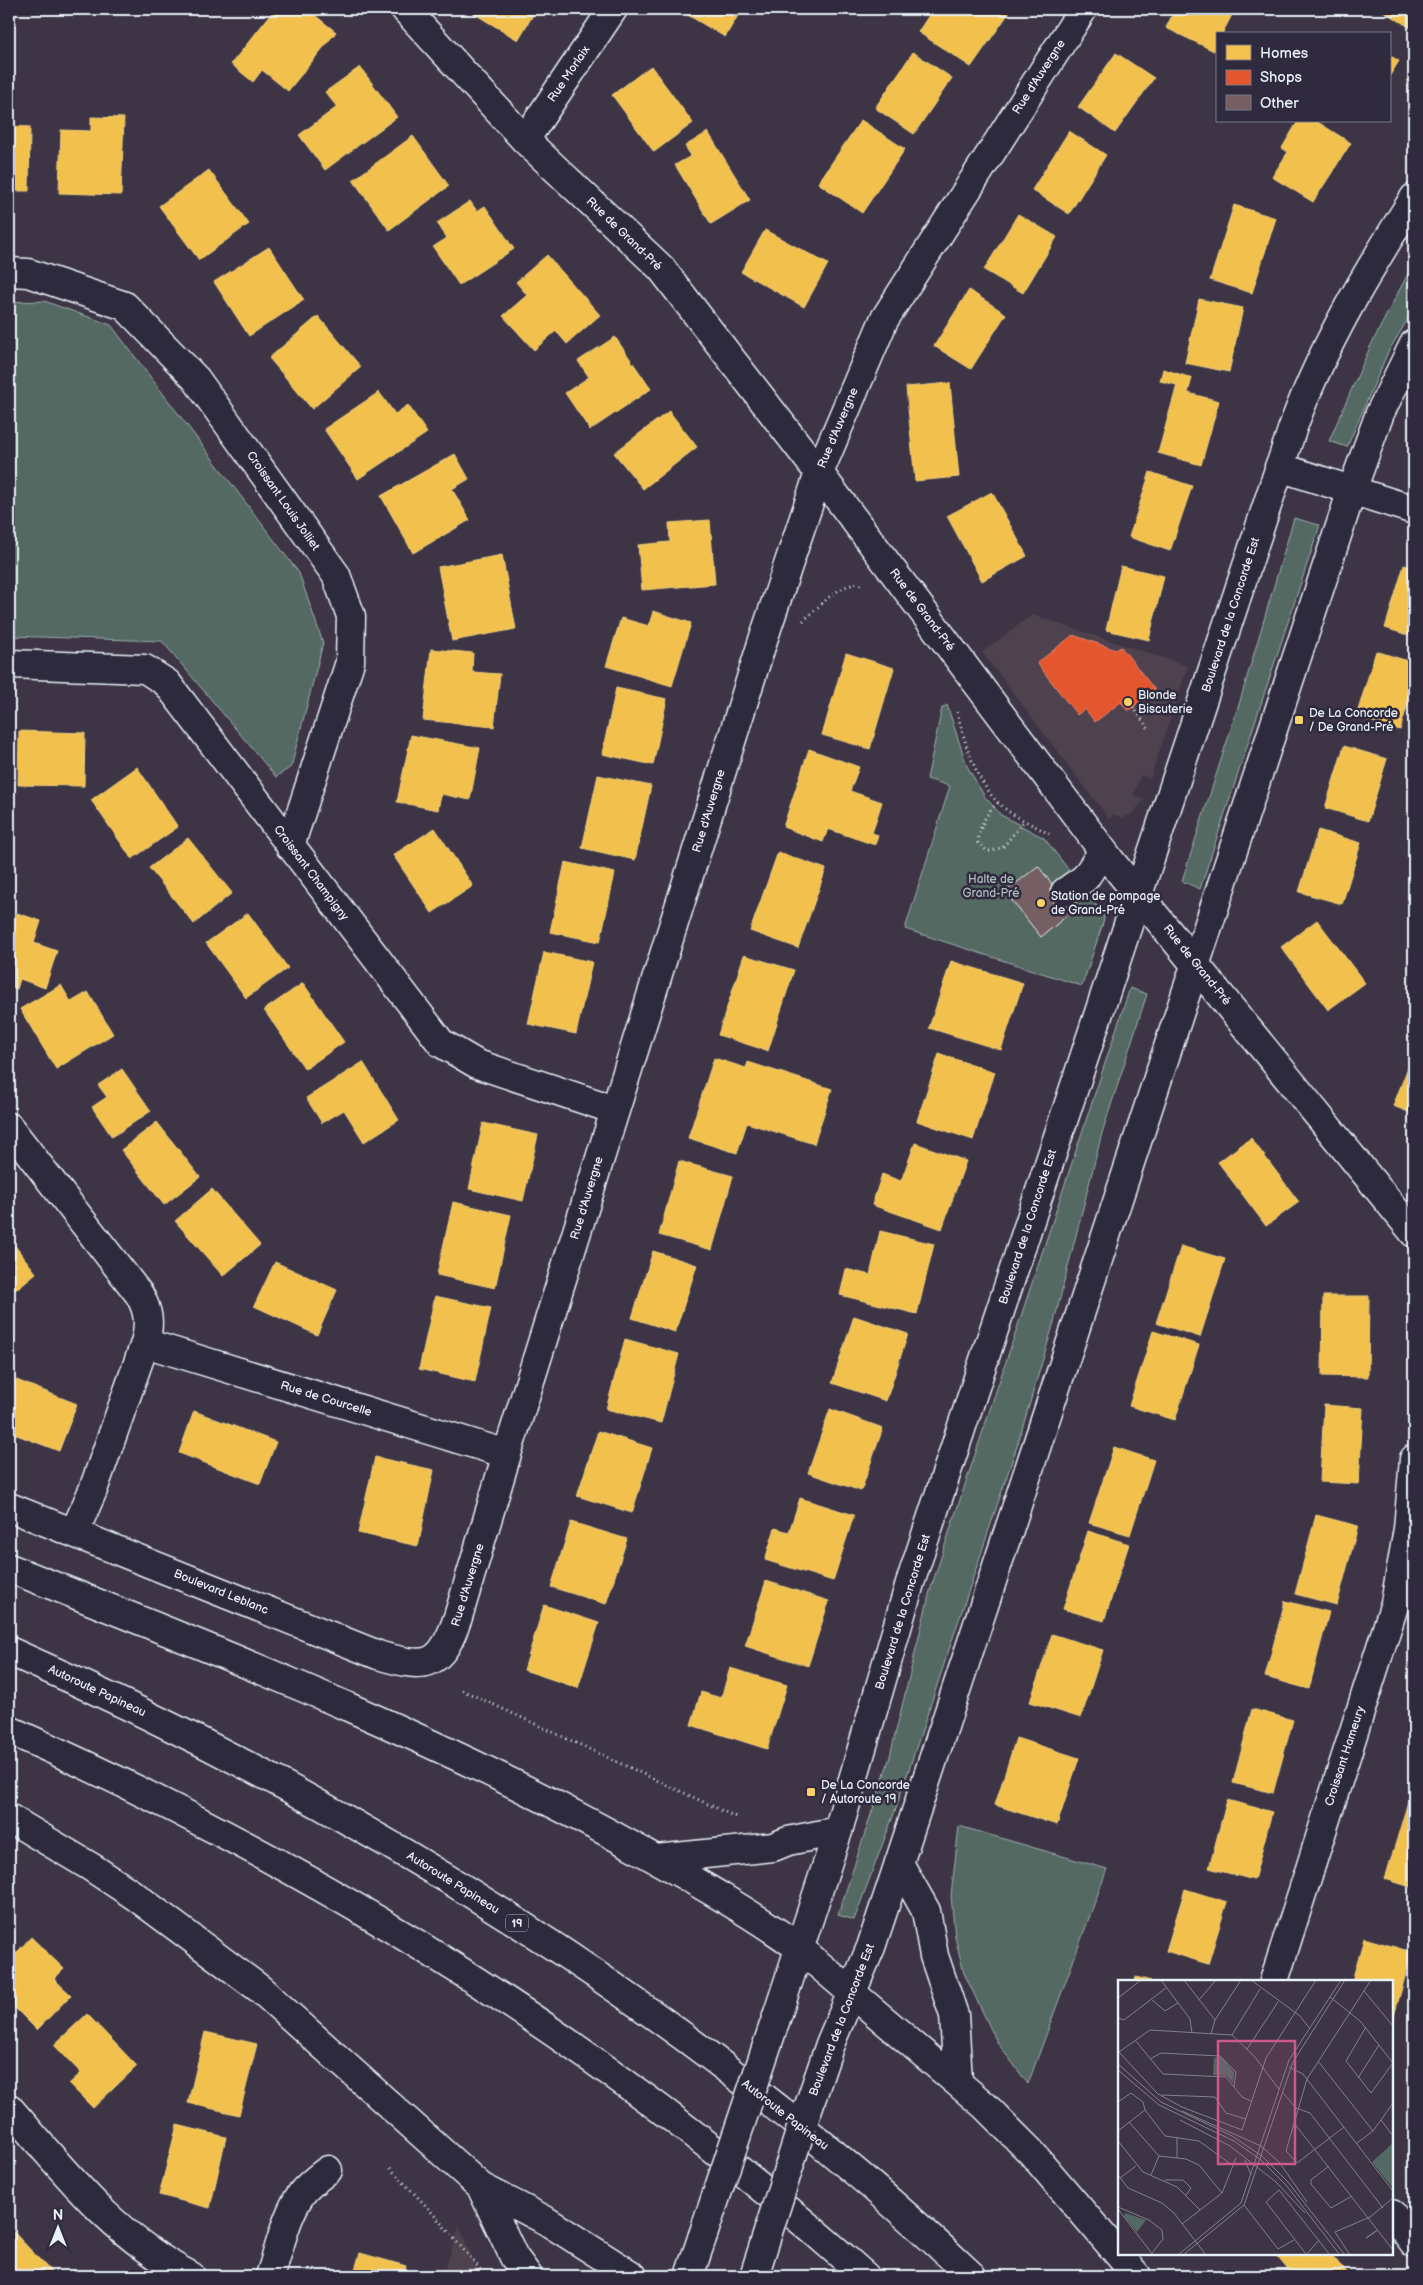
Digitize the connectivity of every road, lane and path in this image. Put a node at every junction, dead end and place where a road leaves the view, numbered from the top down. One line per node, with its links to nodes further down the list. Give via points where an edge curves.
1 (405, 9): 4 (main road, Rue de Grand-Pré)
2 (613, 9): 4 (main road, Rue Morlaix)
3 (1083, 9): 9 (main road, Rue d'Auvergne, via 884,320)
4 (525, 140): 9 (main road, Rue de Grand-Pré, via 661,268)
5 (1414, 198): 8 (main road, Boulevard de la Concorde Est, via 1365,276 1321,359)
6 (9, 272): 21 (main road, Croissant Louis Jolliet, via 28,273 125,306 196,378 336,575 351,616 350,662)
7 (1414, 344): 10 (main road, Boulevard de la Concorde Est, via 1380,413)
8 (1280, 467): 10 (main road); 24 (main road, Boulevard de la Concorde Est)
9 (819, 473): 22 (main road, Rue de Grand-Pré); 26 (main road, Rue d'Auvergne, via 762,640)
10 (1352, 490): 11 (main road); 25 (main road, Boulevard de la Concorde Est)
11 (1414, 510)
12 (866, 589): 13 (path, via 857,583 842,588)
13 (800, 624)
14 (9, 664): 21 (main road, Croissant Champigny, via 145,669 167,683)
15 (955, 705): 18 (path, via 977,772)
16 (1133, 707): 17 (path)
17 (1150, 731)
18 (998, 803): 19 (path); 19 (path, via 981,827 978,843 982,847 992,851 1003,847)
19 (1024, 821): 20 (path)
20 (1051, 835)
21 (290, 846): 26 (main road, Croissant Champigny, via 441,1043 476,1064)
22 (1103, 851): 23 (main road, via 1084,878); 24 (main road, Rue de Grand-Pré)
23 (1064, 892)
24 (1139, 895): 25 (main road, Rue de Grand-Pré); 42 (main road, Boulevard de la Concorde Est, via 910,1583)
25 (1196, 963): 28 (main road, Rue de Grand-Pré); 44 (main road, Boulevard de la Concorde Est)
26 (615, 1110): 30 (main road, Rue d'Auvergne)
27 (9, 1127): 29 (main road, via 139,1294 149,1320)
28 (1414, 1233)
29 (145, 1343): 30 (main road, Rue de Courcelle); 34 (main road)
30 (507, 1454): 37 (main road, Rue d'Auvergne, via 453,1632 444,1651)
31 (1414, 1460): 33 (main road, Croissant Hameury)
32 (9, 1507): 34 (main road, Boulevard Leblanc)
33 (1411, 1530): 46 (main road, Croissant Hameury, via 1395,1604)
34 (74, 1534): 37 (main road, Boulevard Leblanc, via 378,1655 399,1662)
35 (9, 1568): 43 (main road, via 417,1737 529,1790)
36 (9, 1651): 65 (main road, Autoroute Papineau / 19, via 139,1710 311,1800 431,1868 513,1920 605,1981 784,2112)
37 (436, 1659)
38 (462, 1690): 41 (path)
39 (9, 1730): 64 (main road, via 140,1792 283,1866 346,1900 473,1979 642,2096 792,2213)
40 (9, 1818): 52 (main road, via 135,1896 260,1989)
41 (745, 1822)
42 (838, 1831): 43 (main road, via 772,1847); 45 (main road, Boulevard de la Concorde Est)
43 (656, 1860): 45 (main road, via 767,1925)
44 (899, 1864): 47 (main road, Boulevard de la Concorde Est, via 871,1947); 48 (main road, via 926,1911 934,1956 954,2015)
45 (798, 1947): 47 (main road); 62 (main road, Boulevard de la Concorde Est, bridge)
46 (1274, 1980)
47 (851, 1993): 48 (main road); 63 (main road, Boulevard de la Concorde Est, bridge, via 828,2052)
48 (958, 2081): 55 (main road, via 1031,2152)
49 (9, 2108): 57 (main road, via 91,2202 146,2250)
50 (390, 2168): 59 (path)
51 (328, 2170): 58 (main road, via 312,2182 293,2208)
52 (480, 2187): 60 (main road, via 514,2257); 61 (main road, via 545,2220)
53 (1393, 2215): 54 (main road)
54 (1414, 2243)
55 (1118, 2254)
56 (1119, 2255): 66 (main road)
57 (191, 2276)
58 (270, 2276)
59 (486, 2276)
60 (528, 2276)
61 (633, 2276)
62 (689, 2276)
63 (754, 2276)
64 (865, 2276)
65 (972, 2276)
66 (1137, 2276)

